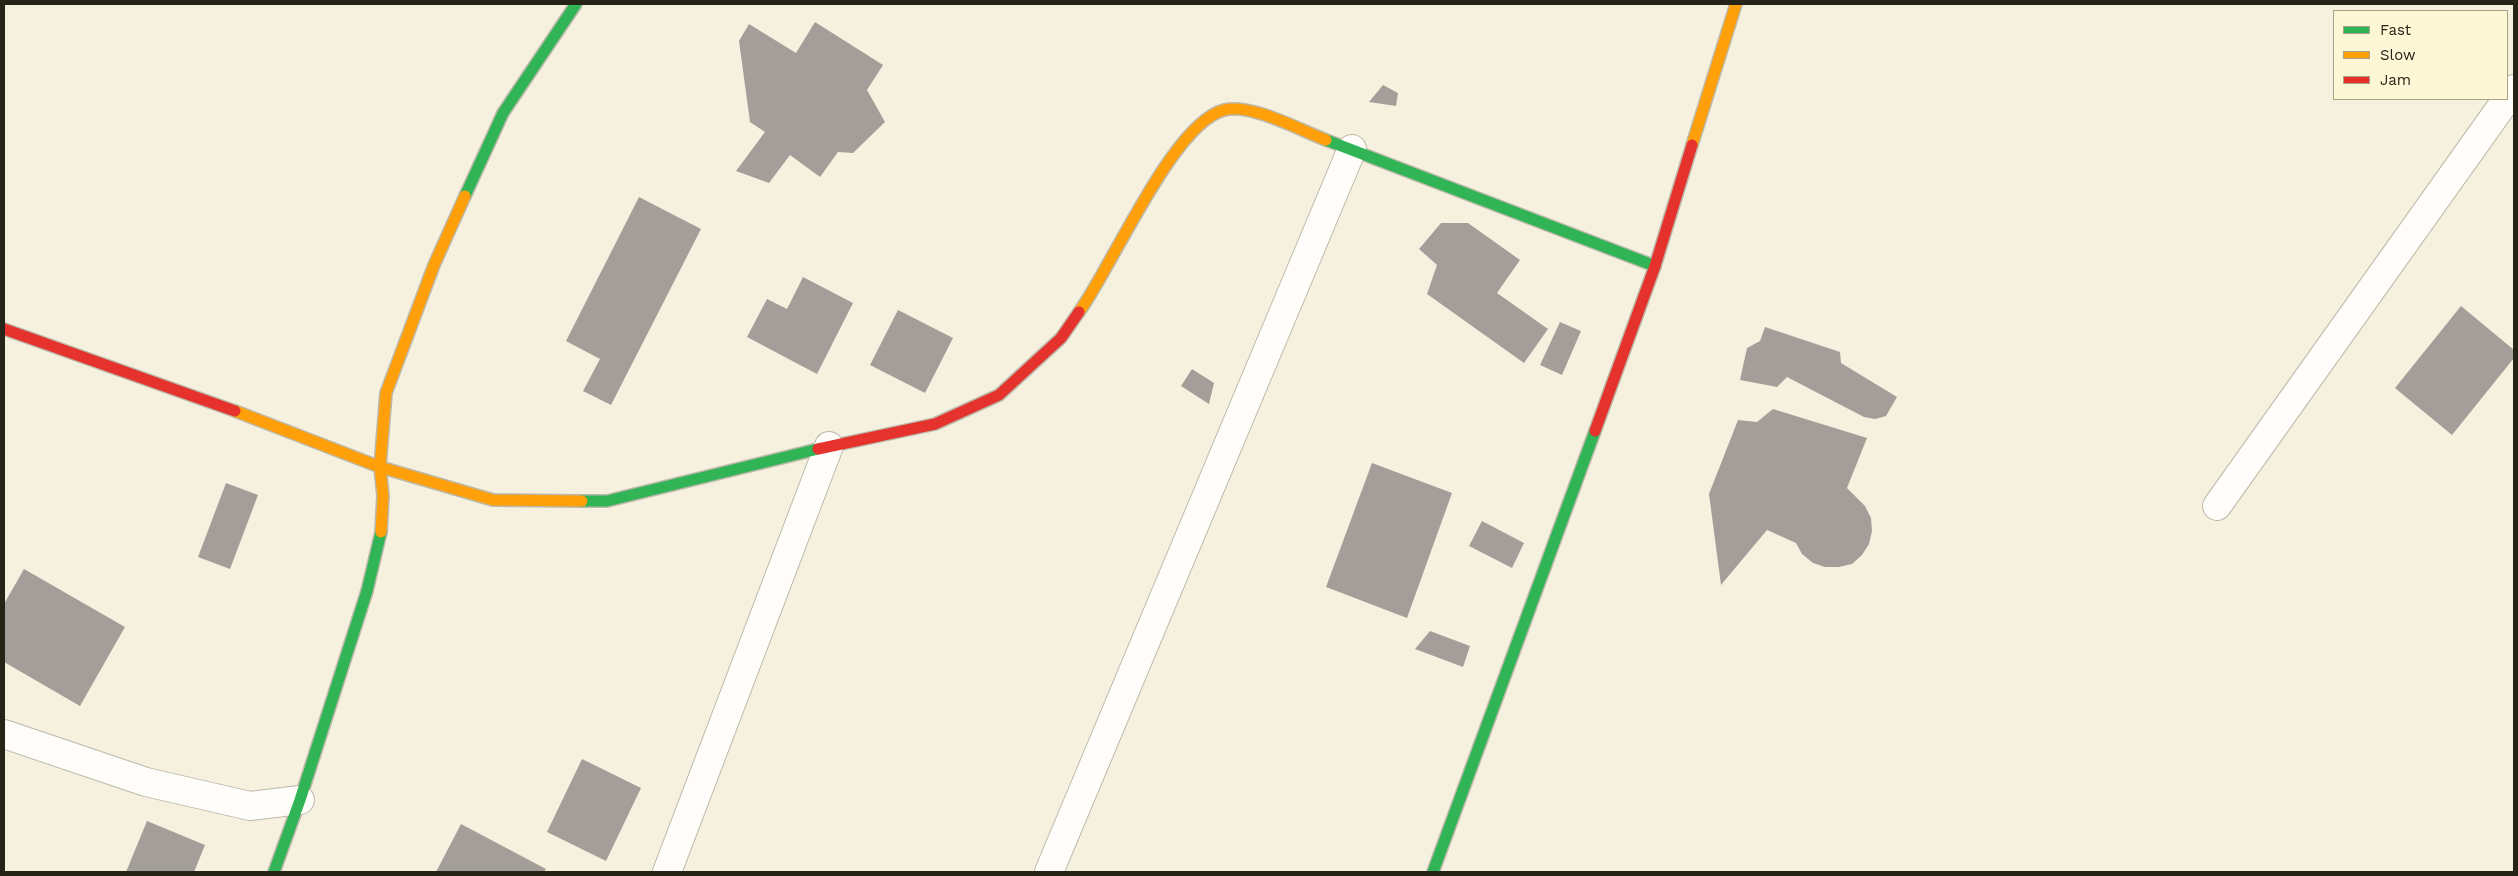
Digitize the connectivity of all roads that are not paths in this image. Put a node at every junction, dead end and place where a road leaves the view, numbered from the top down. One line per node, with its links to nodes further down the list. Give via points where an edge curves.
1 (576, 4): 8 (street, via 504,113 434,265 386,393)
2 (1736, 4): 5 (street)
3 (2506, 100): 9 (street)
4 (1352, 150): 5 (street); 7 (street, via 1246,109 1224,110 1201,123 1184,141 1156,182 1094,292 1061,338 999,395 935,424); 14 (street)
5 (1655, 266): 15 (street)
6 (4, 329): 8 (street, via 221,405)
7 (829, 446): 8 (street, via 607,502 493,500); 13 (street)
8 (380, 467): 11 (street, via 383,496 381,536 367,591)
9 (2217, 506)
10 (4, 734): 11 (street, via 146,782 250,806)
11 (300, 800): 12 (street)
12 (274, 872)
13 (667, 872)
14 (1049, 872)
15 (1433, 872)

